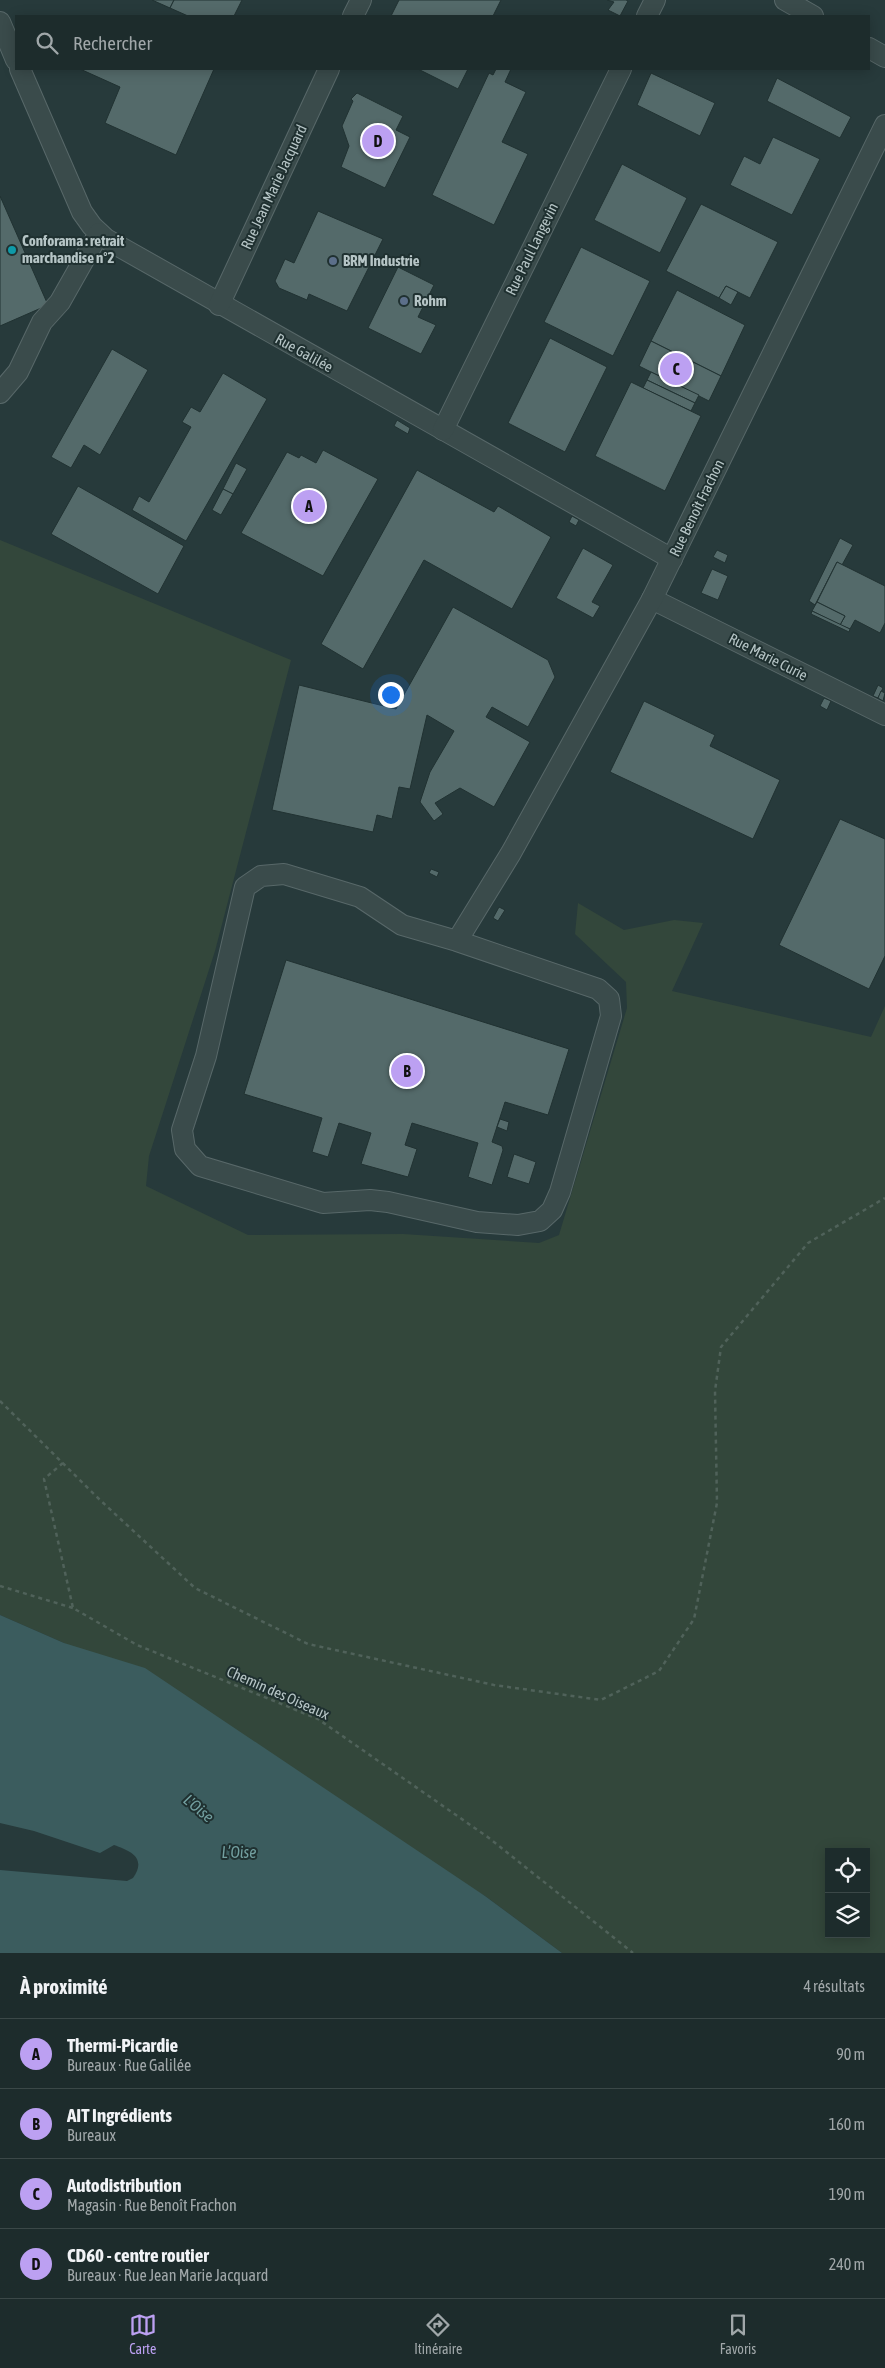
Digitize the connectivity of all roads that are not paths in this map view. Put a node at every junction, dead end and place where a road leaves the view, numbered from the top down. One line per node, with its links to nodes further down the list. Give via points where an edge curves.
1 (361, 0): 4 (street)
2 (655, 0): 5 (street)
3 (785, 0): 6 (street)
4 (354, 15)
5 (648, 15)
6 (812, 15)
7 (0, 22): 10 (street)
8 (870, 49): 9 (street)
9 (885, 57)
10 (15, 58)
11 (20, 70): 15 (street, Rue Galilée, via 77,202)
12 (329, 70): 16 (street, Rue Jean Marie Jacquard)
13 (621, 70): 18 (street, Rue Paul Langevin)
14 (885, 125): 19 (street, Rue Benoît Frachon)
15 (99, 233): 16 (street, Rue Galilée, via 124,251); 17 (street, via 60,302 42,322 18,372)
16 (219, 305): 18 (street, Rue Galilée)
17 (0, 393)
18 (443, 430): 19 (street, Rue Galilée)
19 (672, 559): 20 (street, Rue Benoît Frachon)
20 (652, 599): 21 (street, Rue Marie Curie); 22 (street, Rue Benoît Frachon, via 512,853)
21 (885, 715)
22 (457, 940): 22 (street, via 598,989 609,999 611,1016 560,1192 552,1210 540,1221 518,1225 477,1222 388,1202 323,1202 200,1166 185,1149 182,1130 206,1056 245,887 261,876 284,874 360,897 402,925)

